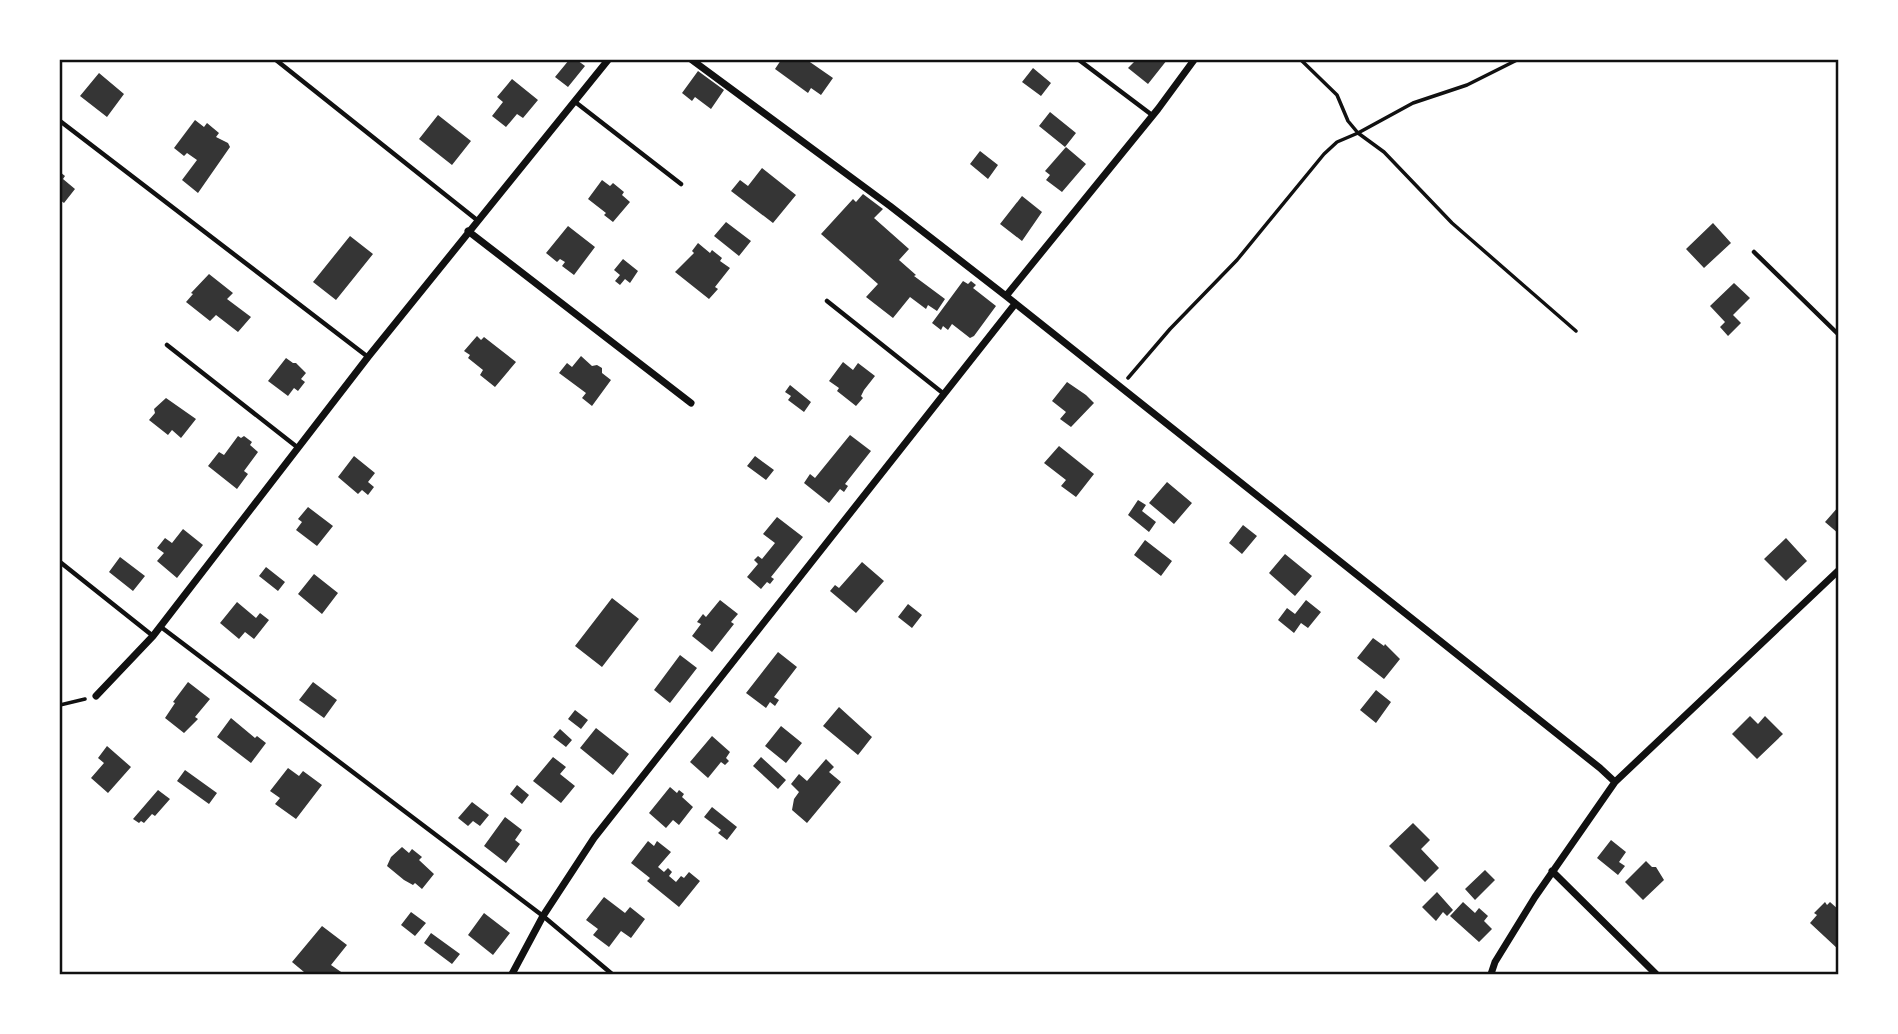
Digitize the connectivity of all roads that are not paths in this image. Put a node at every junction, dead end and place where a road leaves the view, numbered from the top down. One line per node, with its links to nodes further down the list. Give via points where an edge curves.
1 (276, 60): 7 (lane)
2 (290, 60): 7 (lane)
3 (608, 60): 8 (street)
4 (692, 60): 15 (street)
5 (1079, 60): 9 (lane)
6 (1194, 60): 9 (street)
7 (284, 66): 12 (lane)
8 (574, 101): 11 (lane); 12 (street)
9 (1153, 116): 15 (street)
10 (60, 121): 20 (lane)
11 (681, 184)
12 (477, 219): 13 (street)
13 (468, 231): 20 (street); 22 (street)
14 (1754, 252): 18 (lane)
15 (1006, 296): 17 (street)
16 (828, 301): 21 (lane)
17 (1015, 304): 21 (street); 29 (street)
18 (1839, 335)
19 (167, 345): 23 (lane)
20 (369, 357): 23 (street)
21 (944, 394): 31 (street, via 648,766)
22 (691, 403)
23 (297, 447): 26 (street)
24 (60, 562): 27 (lane)
25 (1839, 570): 29 (street)
26 (160, 627): 27 (street); 31 (lane)
27 (153, 636): 28 (street)
28 (96, 696)
29 (1615, 782): 30 (street)
30 (1552, 871): 34 (street); 35 (street)
31 (543, 916): 32 (street); 33 (lane)
32 (512, 975)
33 (612, 975)
34 (1491, 975)
35 (1656, 975)

